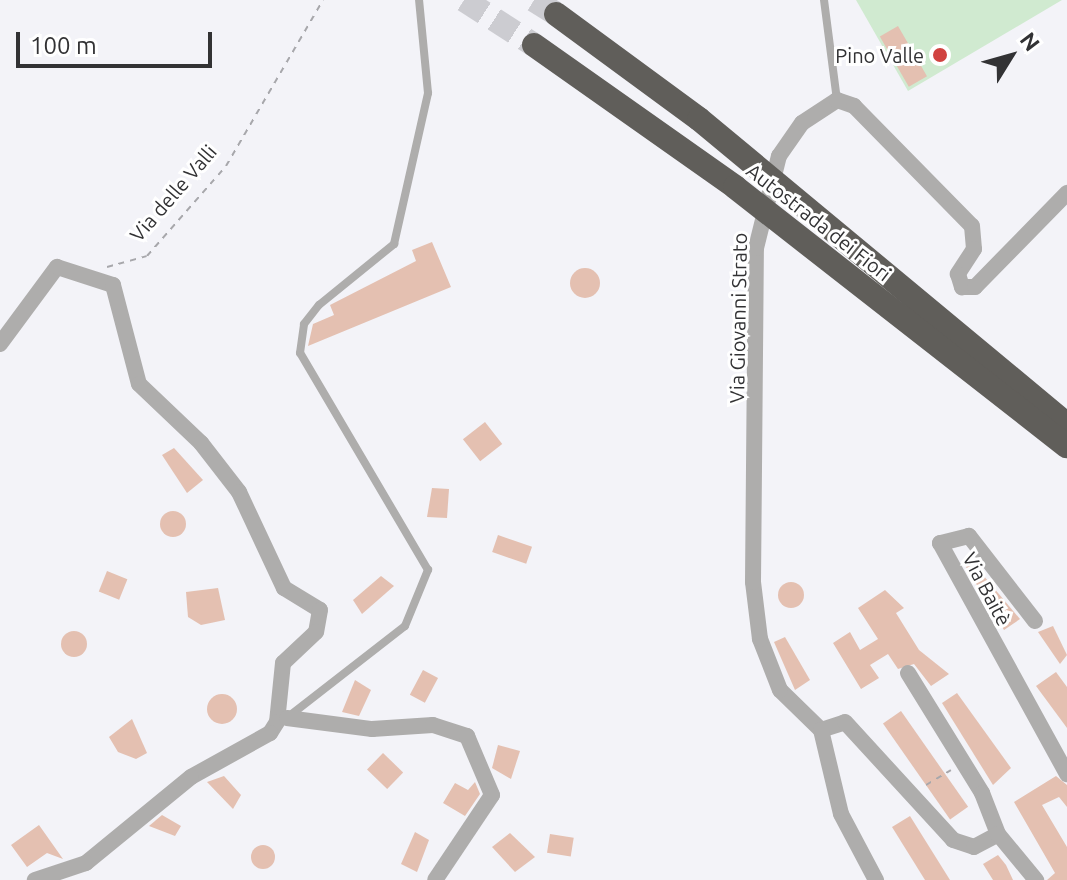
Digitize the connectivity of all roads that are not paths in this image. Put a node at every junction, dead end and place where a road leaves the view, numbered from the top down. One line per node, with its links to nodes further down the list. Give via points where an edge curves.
1 (419, 0): 13 (lane, via 428,93 394,244 319,305 304,324 300,353 428,570 405,626)
2 (824, 0): 5 (lane)
3 (556, 14): 8 (highway, Autostrada dei Fiori, via 699,119)
4 (534, 45): 8 (highway, Autostrada dei Fiori)
5 (837, 100): 6 (street, via 854,106 972,226 974,249 958,274 962,287 975,287); 14 (street, Via Giovanni Strato, via 802,123 779,156 756,248 757,615 780,690)
6 (1067, 193)
7 (0, 344): 13 (street, via 49,274 66,266 113,285 139,384 201,443 239,492 284,588 320,610 316,632 283,663)
8 (970, 358): 9 (highway, Autostrada dei Fiori); 10 (highway, Autostrada dei Fiori)
9 (1067, 424)
10 (1067, 446)
11 (1035, 621): 15 (street, Via Baitè, via 969,536 940,543)
12 (908, 673): 16 (street, via 982,793)
13 (282, 720): 17 (street, via 191,777 99,855); 18 (street, via 396,730 433,725 467,736 492,795)
14 (821, 730): 16 (street, via 845,722 958,844 978,846); 19 (street, via 841,814)
15 (1067, 774)
16 (998, 834): 20 (street)
17 (35, 880)
18 (435, 880)
19 (876, 880)
20 (1036, 880)

